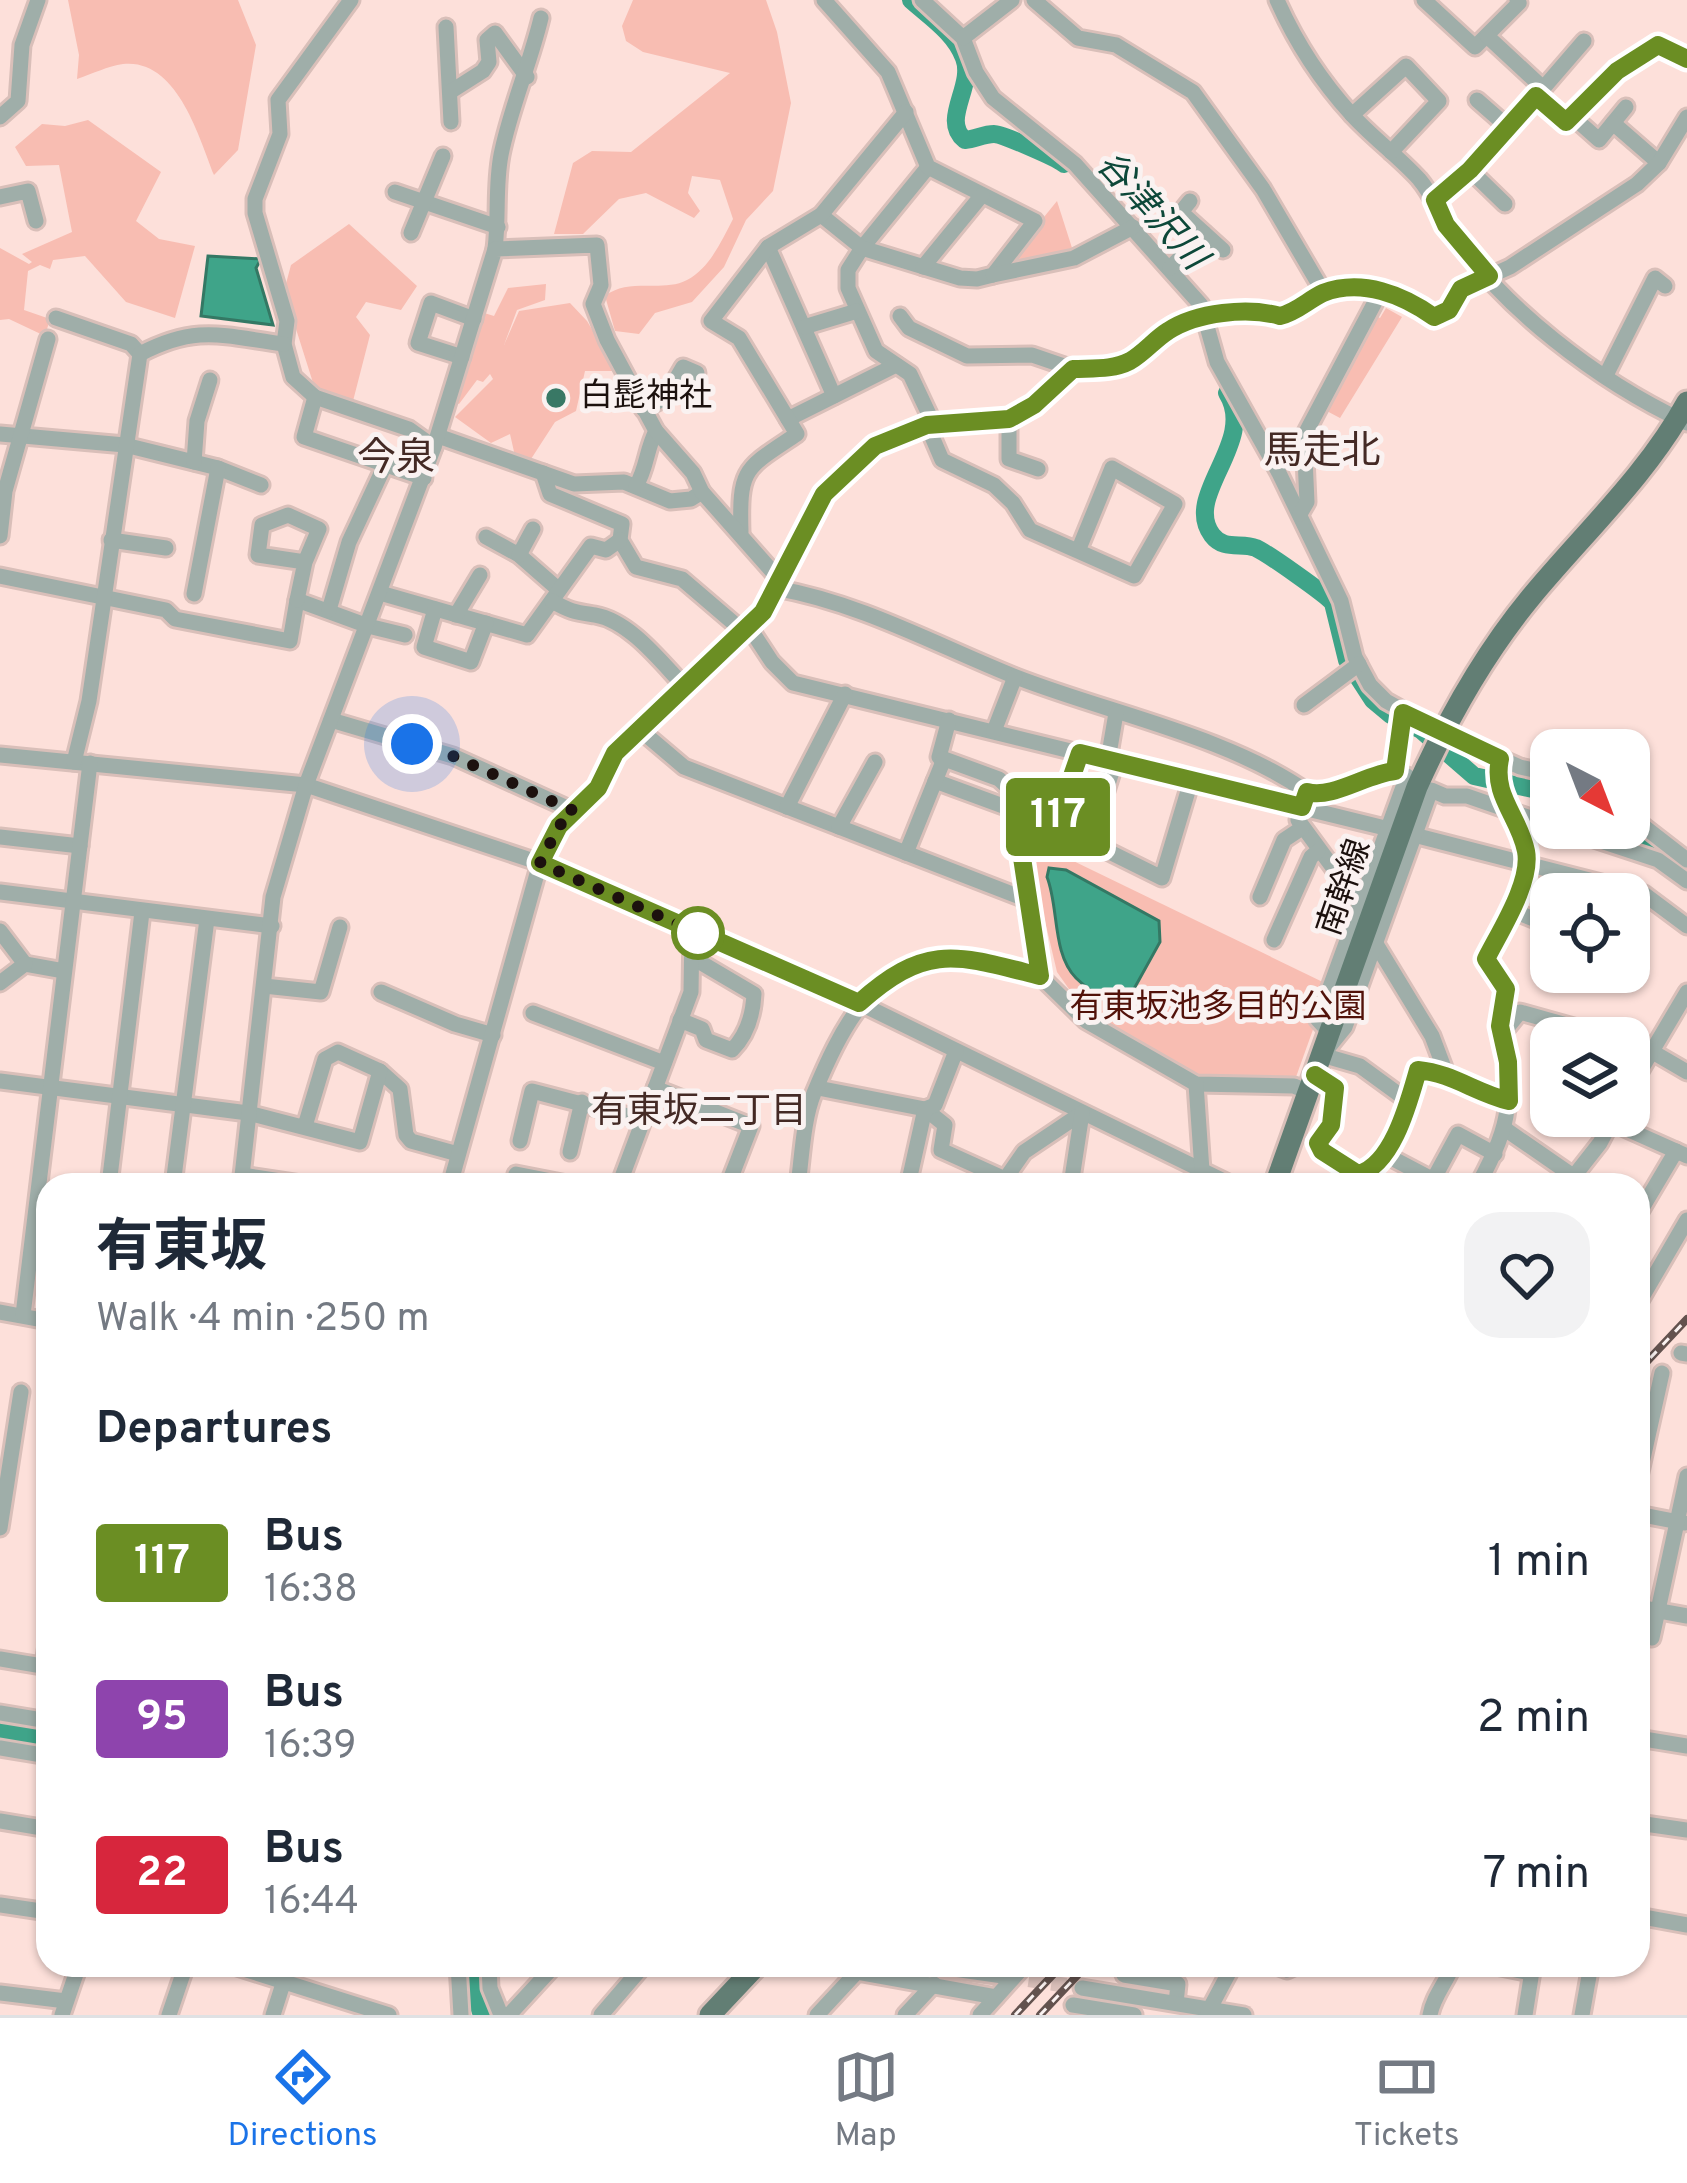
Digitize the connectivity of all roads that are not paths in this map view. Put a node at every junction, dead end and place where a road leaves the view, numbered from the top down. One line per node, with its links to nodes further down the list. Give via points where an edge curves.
1 (38, 0): 24 (street, via 22,45 19,100)
2 (350, 0): 65 (street, via 278,100 280,134 255,199 287,321)
3 (824, 0): 21 (street, via 872,49)
4 (922, 0): 13 (street)
5 (1012, 0): 13 (street)
6 (1034, 0): 56 (street, via 1078,38 1116,45 1192,92 1263,189)
7 (1277, 0): 22 (street, via 1296,43)
8 (1424, 0): 12 (street, via 1474,47)
9 (1516, 0): 12 (street)
10 (541, 18): 16 (street)
11 (446, 26): 17 (street)
12 (1486, 36): 18 (street)
13 (963, 38): 44 (street, via 993,98 1075,164)
14 (1584, 41): 18 (street)
15 (1687, 59): 23 (street, via 1650,47)
16 (526, 77): 17 (street, via 495,33 483,71); 43 (street, via 502,147)
17 (450, 92): 26 (street)
18 (1539, 92): 23 (street, via 1566,122); 28 (street)
19 (1478, 100): 28 (street)
20 (1626, 106): 27 (street)
21 (906, 112): 32 (street); 41 (street)
22 (1352, 115): 29 (street); 29 (street, via 1406,66 1439,101)
23 (1572, 116): 27 (street, via 1599,140)
24 (0, 117)
25 (1687, 117): 31 (street)
26 (452, 122)
27 (1613, 123): 31 (street)
28 (1510, 128): 33 (street)
29 (1391, 152): 37 (street)
30 (443, 156): 38 (street)
31 (1659, 163): 54 (street, via 1606,208)
32 (928, 167): 35 (street); 48 (street)
33 (1470, 170): 37 (street); 40 (street)
34 (395, 192): 38 (street)
35 (982, 195): 51 (street); 53 (street, via 1035,221)
36 (0, 197): 42 (street, via 28,191)
37 (1435, 200): 54 (street)
38 (424, 202): 43 (street); 45 (street)
39 (1190, 202): 46 (street, via 1180,212)
40 (1505, 204)
41 (821, 215): 47 (street); 48 (street)
42 (36, 221)
43 (498, 227): 49 (street)
44 (1133, 227): 52 (street); 53 (street, via 1074,258)
45 (411, 233)
46 (1204, 233): 50 (street); 52 (street)
47 (768, 247): 63 (street); 77 (street, via 711,321 739,338)
48 (862, 248): 51 (street); 58 (street, via 848,270)
49 (495, 249): 62 (street); 75 (street, via 597,245 602,285 593,304)
50 (1223, 250)
51 (923, 267): 53 (street, via 960,278)
52 (1170, 268): 61 (street)
53 (993, 274)
54 (1489, 276): 56 (street, via 1461,289 1434,317 1405,297 1363,288); 71 (street, via 1551,338)
55 (1665, 286): 71 (street, via 1655,278)
56 (1324, 293): 61 (street, via 1280,316 1257,310)
57 (1375, 302): 94 (street, via 1304,436)
58 (856, 311): 63 (street); 68 (street, via 876,352)
59 (900, 316): 69 (street, via 968,356 1032,355)
60 (56, 318): 66 (street)
61 (1205, 318): 69 (street, via 1171,328 1130,361); 94 (street, via 1217,362)
62 (474, 319): 67 (street); 67 (street, via 431,303 418,343)
63 (804, 327): 73 (street)
64 (48, 339): 82 (street)
65 (284, 344): 66 (street, via 200,332); 74 (street, via 293,377)
66 (140, 354): 84 (street)
67 (462, 358): 83 (street)
68 (896, 364): 73 (street); 79 (street, via 910,374)
69 (1073, 369): 78 (street)
70 (697, 374): 75 (street, via 683,367 665,398)
71 (1606, 375): 76 (street)
72 (210, 380): 85 (street)
73 (834, 396): 77 (street)
74 (315, 397): 83 (street); 86 (street, via 304,436)
75 (643, 409): 80 (street)
76 (1684, 414): 131 (main road, 南幹線, via 1528,600)
77 (788, 419): 96 (street, via 797,434 752,465 740,485)
78 (1009, 419): 79 (street); 88 (street, via 1009,458)
79 (930, 425): 102 (street, via 942,460 994,485 1030,530); 107 (street, via 875,446 824,494)
80 (656, 431): 92 (street); 93 (street)
81 (0, 434): 82 (street)
82 (19, 436): 84 (street); 97 (street)
83 (436, 442): 89 (street); 90 (street)
84 (125, 445): 85 (street); 100 (street)
85 (194, 462): 87 (street)
86 (386, 463): 90 (street); 114 (street)
87 (218, 468): 91 (street); 109 (street)
88 (1038, 470)
89 (543, 473): 92 (street, via 574,484); 99 (street, via 550,494 622,524)
90 (424, 478): 108 (street)
91 (262, 484)
92 (636, 486): 93 (street, via 670,501)
93 (702, 492): 96 (street)
94 (1300, 514): 120 (street, via 1341,601)
95 (533, 529): 103 (street)
96 (740, 532): 107 (street)
97 (0, 536)
98 (486, 537): 103 (street)
99 (620, 540): 110 (street, via 606,550 591,546); 118 (street, via 636,567 682,579)
100 (111, 541): 101 (street); 111 (street)
101 (166, 548)
102 (1078, 551): 102 (street, via 1135,576 1175,504 1112,468)
103 (519, 555): 110 (street)
104 (305, 562): 112 (street)
105 (480, 575): 115 (street)
106 (0, 576): 111 (street)
107 (777, 583): 118 (street); 121 (street)
108 (380, 593): 113 (street); 117 (street)
109 (194, 594)
110 (555, 595): 116 (street, via 527,635); 122 (street, via 581,617 620,627)
111 (104, 596): 112 (street, via 166,610 175,620 290,641); 137 (street)
112 (297, 600): 114 (street)
113 (435, 609): 115 (street); 116 (street, via 424,647 471,662)
114 (329, 610): 117 (street)
115 (456, 615): 116 (street)
116 (486, 623)
117 (368, 626): 119 (street); 127 (street)
118 (747, 630): 122 (street); 123 (street, via 793,682)
119 (405, 634)
120 (1359, 664): 124 (street); 126 (street)
121 (1015, 676): 125 (street); 130 (street)
122 (684, 686): 129 (street)
123 (845, 694): 128 (street); 145 (street)
124 (1304, 705)
125 (1116, 713): 136 (street); 144 (street, via 1241,755)
126 (1403, 713): 131 (street); 140 (street)
127 (332, 720): 143 (street); 146 (street, via 453,756)
128 (949, 720): 130 (street); 134 (street, via 938,757)
129 (638, 728): 145 (street, via 684,767); 146 (street)
130 (994, 731): 132 (street)
131 (1442, 732): 135 (street); 194 (main road, 南幹線)
132 (1080, 753): 136 (street); 150 (street)
133 (0, 755): 137 (street)
134 (944, 759): 141 (street); 148 (street, via 999,779 1029,807)
135 (1500, 759): 139 (street); 147 (street, via 1499,791)
136 (1111, 761): 142 (street); 157 (street)
137 (82, 762): 143 (street); 158 (street)
138 (875, 762): 151 (street)
139 (1530, 768)
140 (1395, 771): 144 (street); 153 (street, via 1407,776)
141 (935, 781): 148 (street); 161 (street)
142 (1191, 781): 144 (street); 157 (street, via 1162,878)
143 (306, 785): 163 (street); 175 (street)
144 (1304, 799): 152 (street); 153 (street)
145 (787, 807): 151 (street)
146 (574, 811): 163 (street)
147 (1510, 812): 149 (street); 155 (street, via 1431,790); 164 (street)
148 (1027, 815): 150 (street); 168 (street, via 1019,838)
149 (1530, 818)
150 (1055, 825): 157 (street)
151 (839, 827): 161 (street)
152 (1303, 828): 160 (street); 167 (street, via 1284,840)
153 (1385, 828): 170 (street)
154 (1650, 831): 162 (street)
155 (1414, 835): 164 (street); 181 (street)
156 (0, 837): 158 (street)
157 (1090, 842)
158 (80, 846): 169 (street)
159 (1625, 849): 165 (street)
160 (1318, 851): 170 (street); 180 (street)
161 (906, 853): 168 (street)
162 (1687, 860)
163 (540, 863): 178 (street); 196 (street)
164 (1526, 863): 171 (street); 176 (street, via 1644,894)
165 (1687, 881)
166 (0, 892): 169 (street)
167 (1260, 896)
168 (1025, 899): 185 (street)
169 (73, 902): 172 (street); 184 (street)
170 (1359, 903): 194 (street, via 1318,1019)
171 (1511, 910): 173 (street); 195 (street, via 1486,959 1506,989)
172 (142, 911): 174 (street); 209 (street)
173 (1530, 918)
174 (207, 919): 175 (street); 213 (street)
175 (272, 926): 187 (street)
176 (1687, 926)
177 (340, 927): 187 (street, via 321,992)
178 (692, 930): 182 (street); 190 (street)
179 (0, 931): 183 (street)
180 (1274, 940)
181 (1376, 944): 201 (street); 203 (street, via 1345,1027)
182 (693, 958): 193 (street); 193 (street, via 754,994 753,1008 732,1049)
183 (25, 964): 184 (street); 186 (street)
184 (64, 971): 206 (street)
185 (1040, 976): 190 (street, via 948,957 892,973); 205 (street, via 1086,1021)
186 (0, 983)
187 (264, 986): 215 (street)
188 (381, 992): 196 (street)
189 (1684, 1001): 198 (street)
190 (859, 1003): 197 (street); 208 (street)
191 (533, 1012): 199 (street)
192 (1538, 1017): 195 (street, via 1520,1012)
193 (680, 1020): 199 (street)
194 (1330, 1033): 203 (main road, 南幹線)
195 (1503, 1033): 211 (street)
196 (493, 1035): 224 (street)
197 (956, 1051): 214 (street); 216 (street)
198 (1651, 1051): 202 (street)
199 (664, 1063): 207 (street)
200 (380, 1071): 218 (street, via 360,1142); 218 (street, via 332,1053); 224 (street, via 400,1089 411,1141)
201 (1446, 1072): 210 (street, via 1418,1070); 211 (street)
202 (1687, 1072)
203 (1315, 1074): 205 (street, via 1294,1086); 210 (street, via 1360,1066); 242 (main road, 南幹線); 243 (street, via 1335,1088 1331,1125 1318,1143)
204 (0, 1082): 206 (street)
205 (1196, 1084): 241 (street)
206 (49, 1088): 209 (street); 228 (street)
207 (655, 1088): 217 (street); 234 (street, via 751,1126)
208 (818, 1088): 214 (street); 235 (street)
209 (120, 1098): 213 (street); 229 (street)
210 (1408, 1100): 225 (street)
211 (1509, 1101): 219 (street)
212 (582, 1102): 217 (street); 222 (street, via 532,1091); 223 (street)
213 (183, 1106): 215 (street); 230 (street)
214 (926, 1109): 236 (street); 237 (street, via 945,1125 940,1150)
215 (248, 1113): 218 (street); 231 (street)
216 (1082, 1113): 238 (street, via 1024,1152); 239 (street); 240 (street)
217 (643, 1120): 233 (street)
218 (305, 1126)
219 (1505, 1129): 226 (street); 248 (street)
220 (1600, 1137): 249 (street)
221 (1647, 1137): 227 (street)
222 (520, 1142)
223 (570, 1152)
224 (458, 1154): 232 (street)
225 (1384, 1154): 244 (street); 245 (street)
226 (1495, 1154): 246 (street, via 1458,1134); 247 (street)
227 (1681, 1154): 250 (street)
228 (39, 1173)
229 (111, 1173)
230 (175, 1173)
231 (242, 1173)
232 (452, 1173)
233 (623, 1173)
234 (733, 1173)
235 (800, 1173)
236 (906, 1173)
237 (985, 1173)
238 (1009, 1173)
239 (1073, 1173)
240 (1192, 1173)
241 (1203, 1173)
242 (1279, 1173)
243 (1356, 1173)
244 (1362, 1173)
245 (1421, 1173)
246 (1442, 1173)
247 (1485, 1173)
248 (1560, 1173)
249 (1575, 1173)
250 (1650, 1198)
251 (36, 1202): 255 (street)
252 (1687, 1220): 253 (street)
253 (1650, 1283)
254 (0, 1312): 255 (street)
255 (23, 1315): 256 (street)
256 (36, 1318)
257 (1662, 1373): 259 (street)
258 (21, 1391): 263 (street)
259 (1650, 1427)
260 (1687, 1476): 262 (street)
261 (1650, 1516): 262 (street)
262 (1682, 1523): 265 (street)
263 (0, 1528)
264 (1650, 1609): 265 (street)
265 (1658, 1611): 266 (street); 267 (street)
266 (1687, 1616)
267 (1652, 1638)
268 (0, 1659): 269 (street)
269 (36, 1664)
270 (0, 1714): 271 (street)
271 (36, 1719)
272 (1650, 1740): 273 (street)
273 (1687, 1746)
274 (0, 1748): 275 (street)
275 (36, 1754)
276 (0, 1821): 278 (street)
277 (1650, 1825): 279 (street)
278 (36, 1827)
279 (1687, 1830)
280 (0, 1905): 281 (street)
281 (36, 1910)
282 (1650, 1918): 283 (street)
283 (1687, 1925)
284 (75, 1977): 307 (street)
285 (182, 1977): 310 (street)
286 (285, 1977): 311 (street)
287 (293, 1977): 309 (street)
288 (459, 1977): 312 (street)
289 (490, 1977): 313 (street)
290 (543, 1977): 313 (street)
291 (634, 1977): 314 (street)
292 (746, 1977): 315 (main road)
293 (845, 1977): 316 (street)
294 (895, 1977): 301 (street)
295 (1014, 1977): 304 (street)
296 (1136, 1977): 306 (street, via 1178,1984)
297 (1227, 1977): 308 (street)
298 (1448, 1977): 321 (street)
299 (1531, 1977): 322 (street)
300 (1589, 1977): 323 (street)
301 (934, 1984): 304 (street); 317 (street)
302 (1082, 1988): 306 (street)
303 (0, 1993): 307 (street)
304 (996, 1996): 318 (street)
305 (1073, 2005): 319 (street)
306 (1170, 2007): 308 (street)
307 (64, 2008)
308 (1208, 2012): 320 (street)
309 (381, 2014)
310 (170, 2015)
311 (272, 2015)
312 (461, 2015)
313 (505, 2015)
314 (601, 2015)
315 (710, 2015)
316 (818, 2015)
317 (905, 2015)
318 (980, 2015)
319 (1134, 2015)
320 (1244, 2015)
321 (1430, 2015)
322 (1525, 2015)
323 (1582, 2015)

